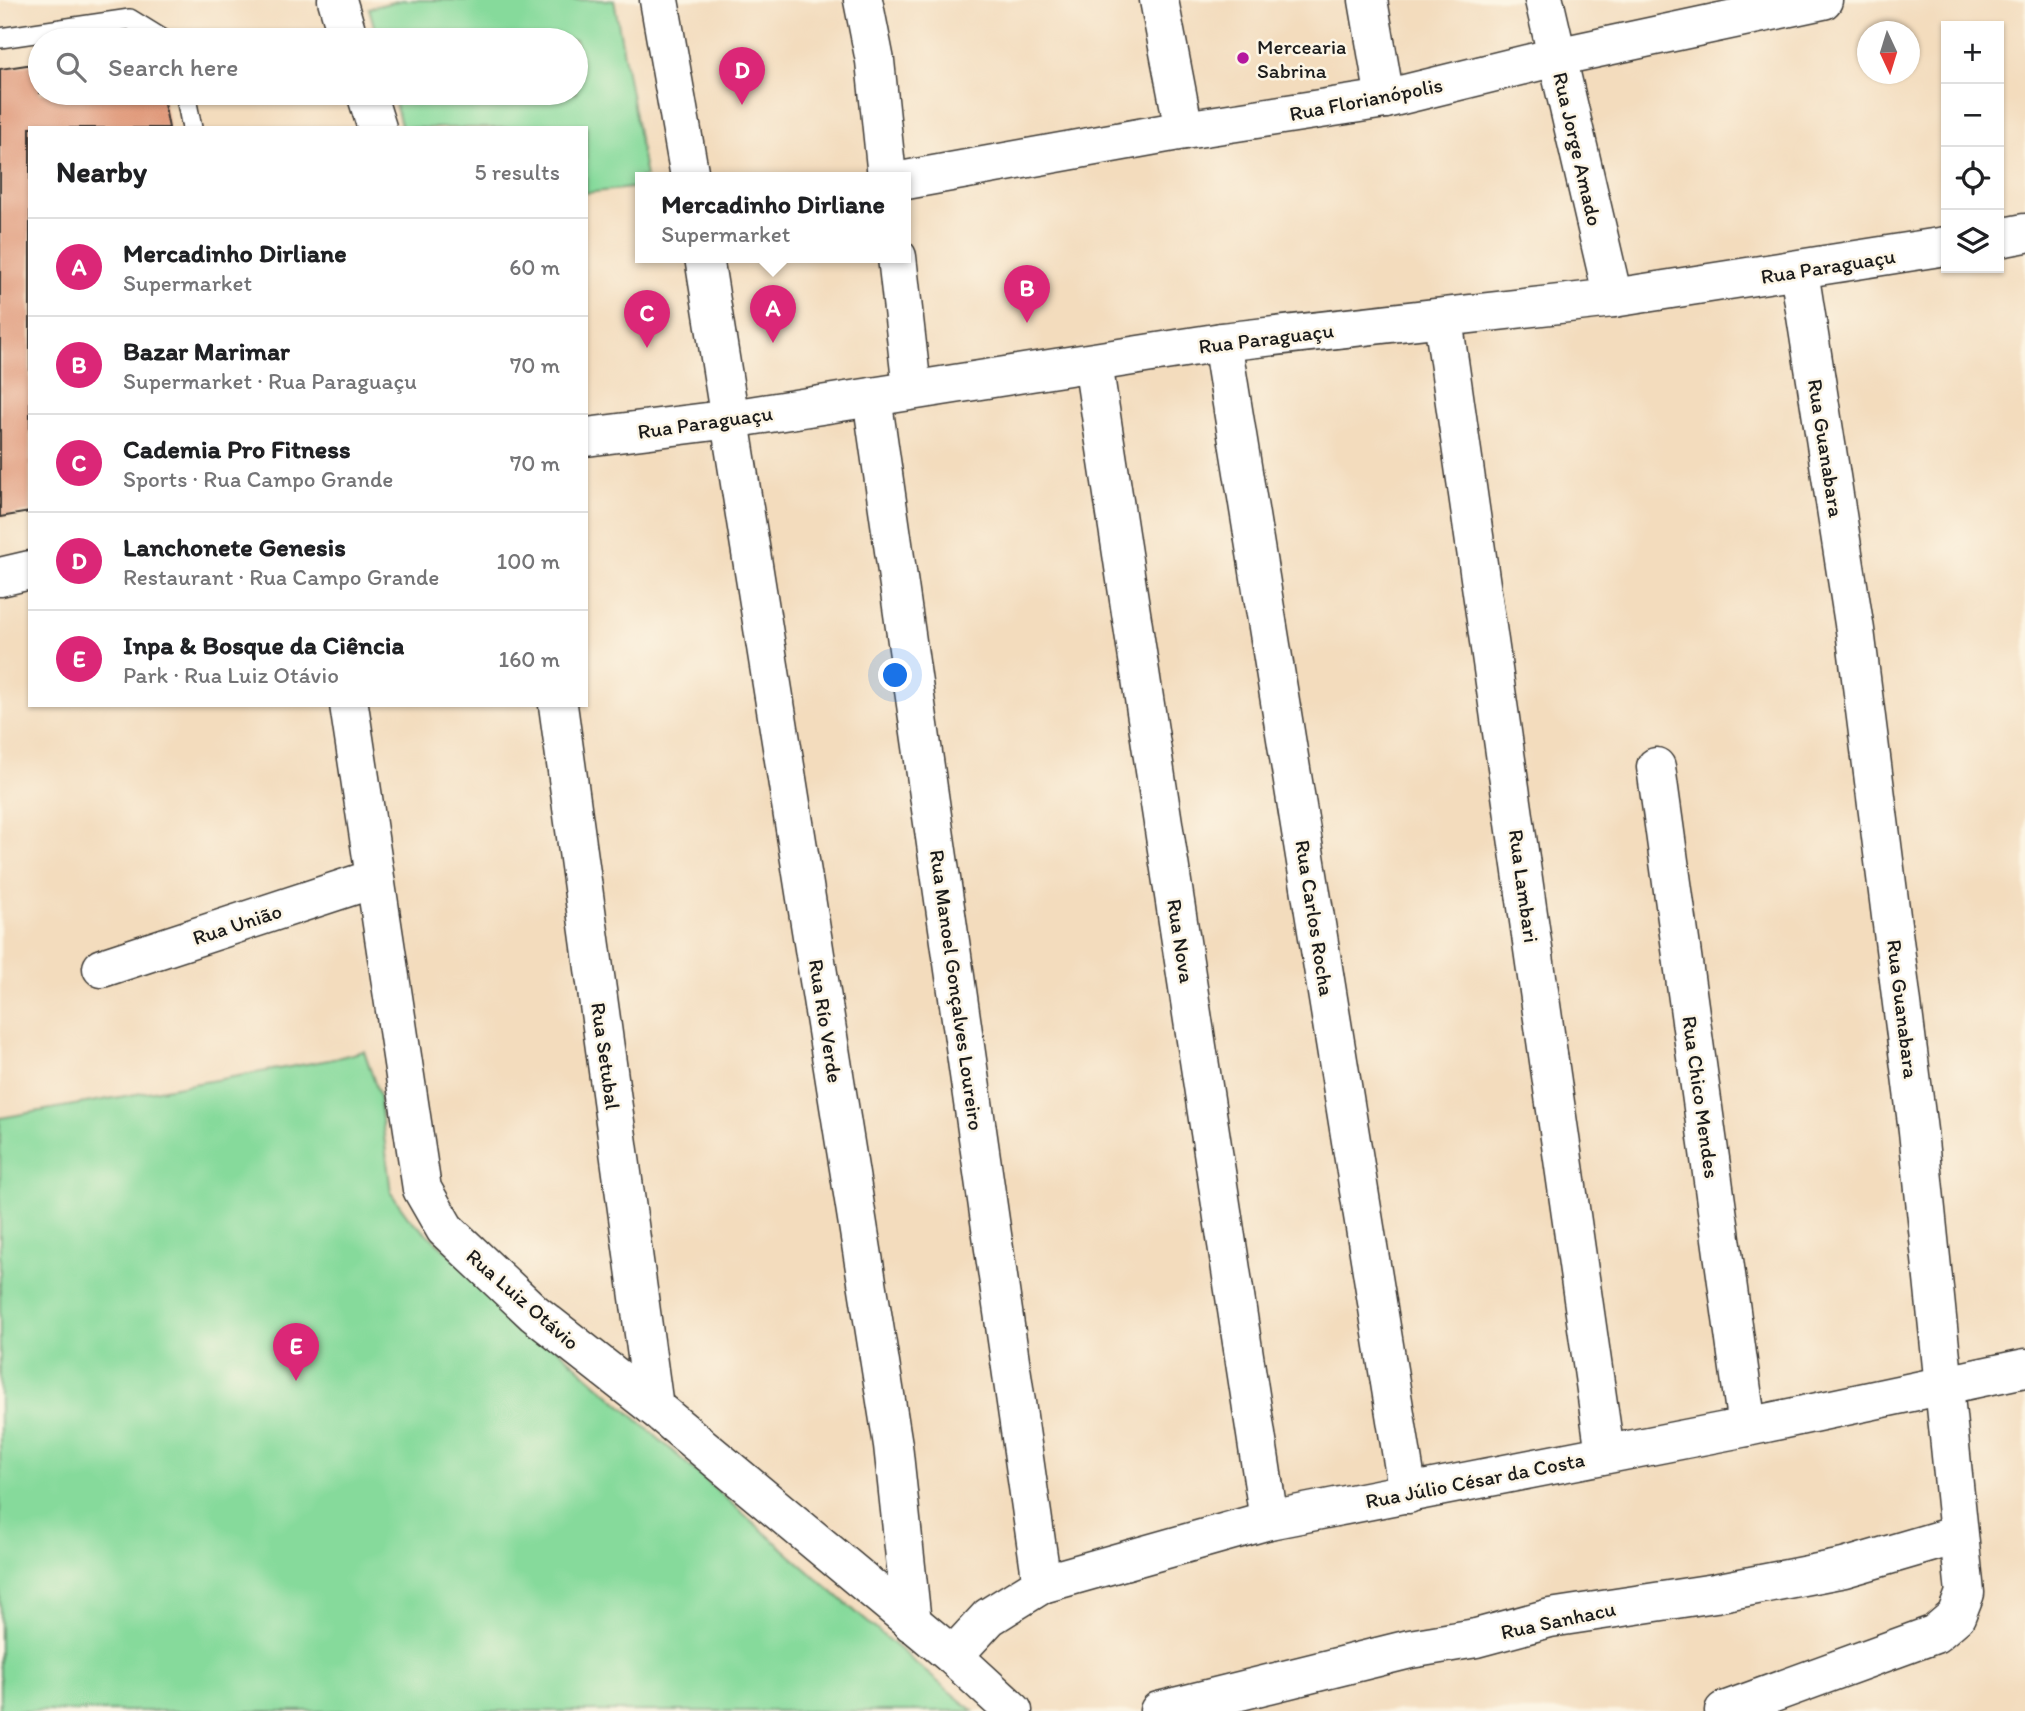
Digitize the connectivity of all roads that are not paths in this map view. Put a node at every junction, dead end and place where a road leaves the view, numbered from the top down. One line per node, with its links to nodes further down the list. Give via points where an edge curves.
1 (337, 0): 10 (street)
2 (659, 0): 20 (street)
3 (863, 0): 21 (street, via 875,61)
4 (1159, 0): 19 (street)
5 (1368, 0): 14 (street)
6 (1544, 0): 13 (street, Rua Jorge Amado)
7 (1823, 0): 13 (street, Rua Florianópolis)
8 (68, 28): 9 (lane, via 130,19)
9 (145, 28)
10 (345, 28)
11 (28, 34): 12 (lane)
12 (0, 38)
13 (1556, 57): 14 (street, Rua Florianópolis); 29 (street, Rua Jorge Amado)
14 (1385, 99): 19 (street, Rua Florianópolis)
15 (187, 105): 17 (lane)
16 (370, 105): 18 (street)
17 (192, 126)
18 (376, 126)
19 (1184, 130): 22 (street, Rua Florianópolis)
20 (689, 172)
21 (886, 172)
22 (911, 179)
23 (2025, 233): 24 (street)
24 (2004, 237)
25 (1941, 247): 28 (street, Rua Paraguaçu)
26 (705, 263): 35 (street, Rua Río Verde)
27 (898, 263): 33 (street)
28 (1799, 271): 29 (street, Rua Paraguaçu); 45 (street, Rua Guanabara, via 1855,630 1918,1132)
29 (1613, 298): 30 (street, Rua Paraguaçu)
30 (1443, 319): 31 (street, Rua Paraguaçu); 48 (street, Rua Lambari)
31 (1222, 342): 32 (street, Rua Paraguaçu); 49 (street, Rua Carlos Rocha)
32 (1093, 363): 33 (street, Rua Paraguaçu); 50 (street, Rua Nova)
33 (912, 389): 34 (street, Rua Paraguaçu)
34 (872, 397): 35 (street, Rua Paraguaçu); 52 (street, Rua Manoel Gonçalves Loureiro)
35 (731, 419): 36 (street, Rua Paraguaçu); 53 (street, Rua Río Verde, via 893,1445)
36 (588, 437)
37 (28, 570): 38 (street)
38 (0, 577)
39 (349, 707): 42 (street, Rua Luiz Otávio)
40 (558, 707): 46 (street, Rua Setubal)
41 (1656, 767): 47 (street, Rua Chico Mendes)
42 (373, 880): 43 (street, Rua União); 46 (street, Rua Luiz Otávio, via 422,1189 445,1229 524,1304)
43 (102, 968)
44 (2025, 1368): 45 (street, Rua Júlio César da Costa)
45 (1943, 1385): 47 (street, Rua Júlio César da Costa); 51 (street, Rua Guanabara)
46 (654, 1407): 53 (street, Rua Luiz Otávio)
47 (1747, 1427): 48 (street, Rua Júlio César da Costa)
48 (1605, 1453): 49 (street, Rua Júlio César da Costa)
49 (1408, 1494): 50 (street, Rua Júlio César da Costa)
50 (1269, 1520): 52 (street, Rua Júlio César da Costa)
51 (1957, 1535): 56 (street, Rua Sanhacu, via 1844,1569 1549,1618); 57 (street, Rua Guanabara, via 1965,1593 1956,1616 1935,1634)
52 (1042, 1584): 54 (street, Rua Júlio César da Costa, via 989,1617)
53 (912, 1623): 54 (street, Rua Luiz Otávio)
54 (953, 1656): 55 (street, Rua Luiz Otávio)
55 (1013, 1711)
56 (1159, 1711)
57 (1724, 1711)

